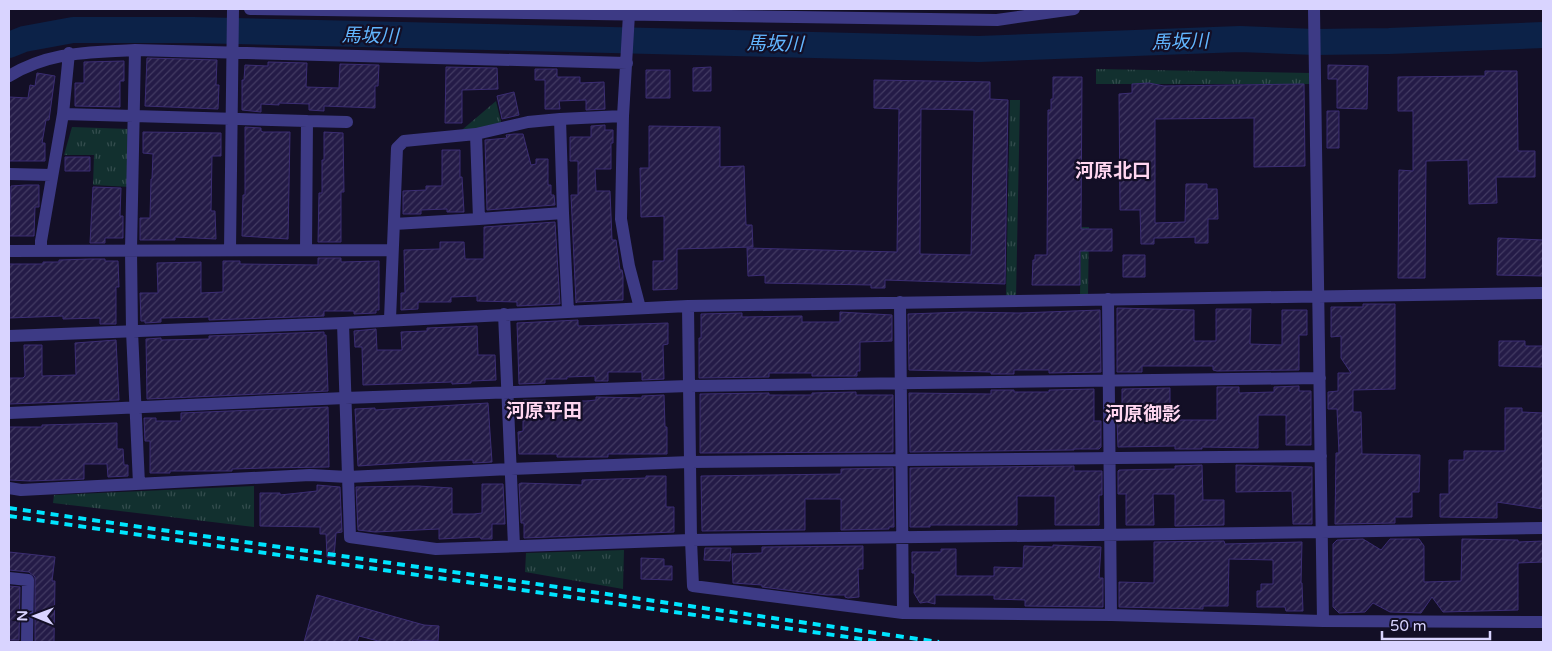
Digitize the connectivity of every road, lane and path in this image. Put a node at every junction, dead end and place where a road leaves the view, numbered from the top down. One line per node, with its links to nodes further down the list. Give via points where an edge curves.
1 (250, 9): 4 (street)
2 (1074, 9): 6 (street, via 997,20)
3 (1314, 9): 33 (street)
4 (523, 11): 7 (street)
5 (233, 14): 8 (street)
6 (974, 14): 7 (street)
7 (628, 18): 11 (street)
8 (232, 47): 9 (street); 11 (street); 16 (street)
9 (134, 50): 10 (street); 14 (street)
10 (69, 53): 12 (street, via 27,65); 13 (street)
11 (627, 57): 15 (street)
12 (9, 76)
13 (63, 114): 14 (street); 22 (street)
14 (133, 116): 16 (street); 26 (street)
15 (623, 116): 17 (street); 37 (street, via 621,219)
16 (231, 119): 18 (street); 27 (street)
17 (560, 119): 20 (street, via 528,122); 23 (street)
18 (307, 121): 19 (street); 28 (street)
19 (347, 122)
20 (476, 134): 24 (street); 25 (street, via 404,141 397,148)
21 (9, 174): 22 (street)
22 (52, 175): 31 (street)
23 (564, 212): 24 (street); 38 (street)
24 (479, 219): 25 (street)
25 (394, 224): 29 (street)
26 (131, 250): 27 (street); 31 (street); 42 (street)
27 (230, 250): 28 (street)
28 (306, 250): 29 (street)
29 (392, 250): 40 (street)
30 (9, 251): 31 (street)
31 (41, 251)
32 (1543, 293): 33 (street)
33 (1319, 296): 34 (street); 44 (street)
34 (1108, 299): 35 (street); 45 (street)
35 (900, 302): 36 (street); 46 (street)
36 (688, 306): 37 (street); 47 (street)
37 (640, 308): 38 (street)
38 (568, 311): 39 (street)
39 (504, 314): 40 (street); 48 (street)
40 (390, 319): 41 (street)
41 (343, 323): 42 (street); 49 (street)
42 (132, 331): 43 (street); 50 (street)
43 (9, 336)
44 (1320, 378): 45 (street); 52 (street)
45 (1109, 380): 46 (street); 53 (street)
46 (901, 384): 47 (street); 54 (street)
47 (689, 386): 48 (street); 55 (street)
48 (508, 392): 49 (street); 56 (street)
49 (345, 398): 50 (street); 57 (street)
50 (136, 408): 51 (street); 58 (street)
51 (9, 413)
52 (1321, 456): 53 (street); 61 (street)
53 (1110, 458): 54 (street); 62 (street)
54 (901, 461): 55 (street); 63 (street)
55 (690, 462): 56 (street); 64 (street)
56 (511, 469): 57 (street); 65 (street)
57 (348, 477): 58 (street, via 310,475); 65 (street, via 350,537 436,549)
58 (139, 484): 59 (street)
59 (9, 488)
60 (1543, 528): 61 (street)
61 (1322, 532): 62 (street); 69 (street)
62 (1111, 534): 63 (street); 68 (street)
63 (902, 537): 64 (street); 67 (street)
64 (691, 540): 65 (street); 67 (street, via 693,586)
65 (514, 546)
66 (9, 578): 71 (street, via 28,580)
67 (903, 613): 68 (street)
68 (1112, 615): 69 (street)
69 (1323, 621): 70 (street)
70 (1543, 622)
71 (27, 642)

